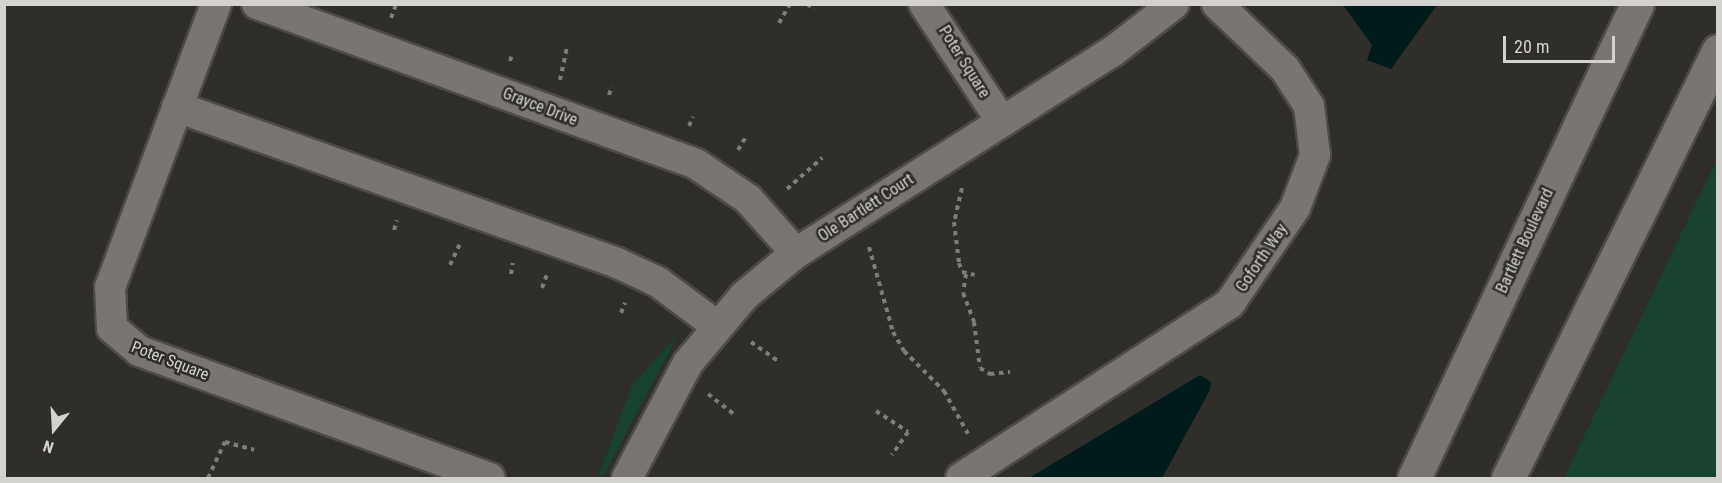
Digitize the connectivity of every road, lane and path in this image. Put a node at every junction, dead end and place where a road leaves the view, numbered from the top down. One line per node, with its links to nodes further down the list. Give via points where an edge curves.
1 (216, 4): 14 (street, Poter Square)
2 (257, 4): 21 (street, Grayce Drive, via 696,164 748,200)
3 (790, 4): 10 (path)
4 (807, 4): 9 (path)
5 (924, 4): 15 (street, Poter Square)
6 (1174, 4): 15 (street, Ole Bartlett Court, via 1112,52)
7 (1217, 4): 33 (street, Goforth Way, via 1285,69 1309,106 1315,155 1295,208 1230,303)
8 (1637, 4): 37 (main road, Bartlett Boulevard)
9 (814, 9)
10 (779, 23)
11 (567, 47): 13 (path)
12 (1718, 51): 38 (main road)
13 (557, 92)
14 (177, 107): 25 (street, via 617,263 658,282); 35 (street, Poter Square, via 110,287 107,308 118,338 139,351)
15 (1002, 122): 19 (street, Ole Bartlett Court)
16 (822, 158): 18 (path)
17 (957, 177): 23 (path, via 963,196 954,222 959,263)
18 (776, 197)
19 (849, 218): 21 (street, Ole Bartlett Court); 33 (path, via 878,265 886,312 904,351 944,391)
20 (462, 238): 22 (path)
21 (796, 253): 25 (street, Ole Bartlett Court)
22 (450, 265)
23 (966, 274): 24 (path); 27 (path, via 963,293 974,322 980,368 990,374)
24 (975, 275)
25 (729, 330): 26 (path); 36 (street, Ole Bartlett Court, via 661,408)
26 (777, 360)
27 (1010, 372)
28 (699, 389): 30 (path)
29 (876, 411): 32 (path, via 908,432)
30 (736, 416)
31 (254, 450): 34 (path, via 225,442)
32 (892, 455)
33 (972, 471)
34 (208, 478)
35 (490, 478)
36 (627, 478)
37 (1414, 478)
38 (1508, 478)

